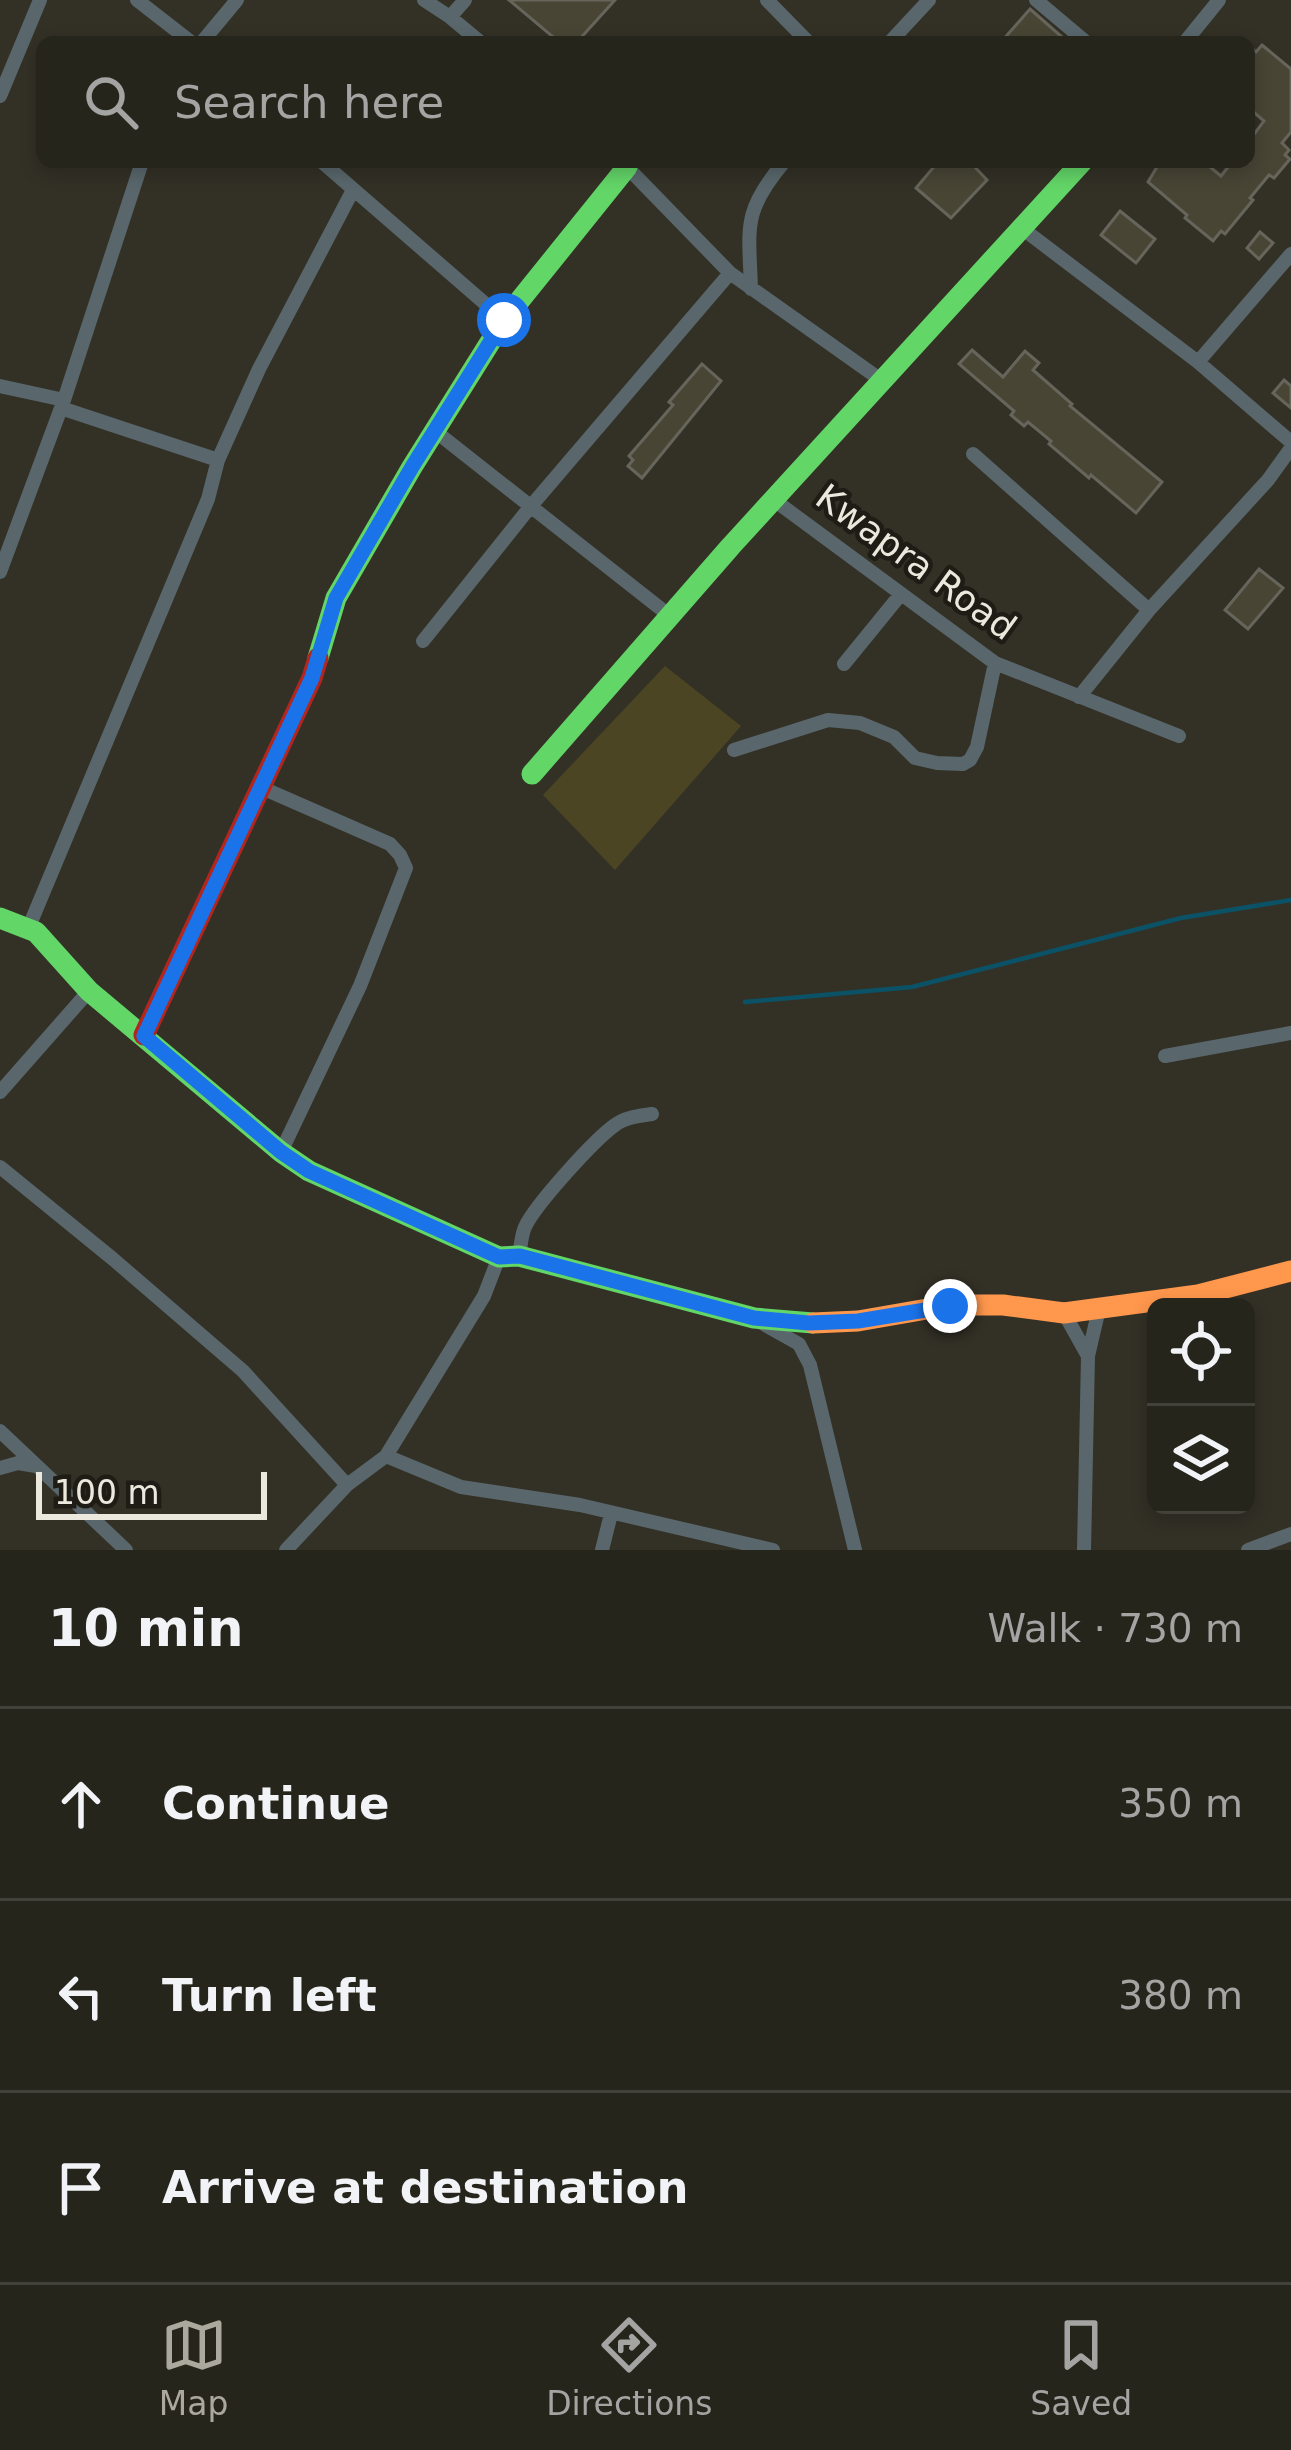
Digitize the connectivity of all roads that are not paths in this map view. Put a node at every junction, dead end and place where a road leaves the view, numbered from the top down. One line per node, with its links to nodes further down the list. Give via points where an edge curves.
1 (40, 0): 18 (street)
2 (136, 0): 11 (street)
3 (237, 0): 12 (street)
4 (424, 0): 10 (street)
5 (465, 0): 10 (street)
6 (767, 0): 14 (street)
7 (929, 0): 15 (street)
8 (1036, 0): 16 (street)
9 (1220, 0): 17 (street)
10 (451, 17): 13 (street)
11 (183, 36)
12 (207, 36)
13 (473, 36)
14 (802, 36)
15 (896, 36)
16 (1080, 36)
17 (1189, 36)
18 (0, 96)
19 (140, 168): 34 (street)
20 (329, 168): 25 (street)
21 (622, 168): 30 (street)
22 (627, 168): 28 (street)
23 (779, 168): 29 (street, via 753,206)
24 (1077, 168): 26 (street, Kwapra Road)
25 (353, 190): 30 (street); 38 (street)
26 (1023, 229): 31 (street); 32 (street, Kwapra Road)
27 (1291, 254): 31 (street)
28 (730, 273): 29 (street); 40 (street)
29 (752, 289): 32 (street)
30 (504, 320): 35 (street)
31 (1198, 362): 36 (street)
32 (881, 380): 39 (street, Kwapra Road)
33 (0, 386): 34 (street)
34 (63, 404): 38 (street); 41 (street)
35 (435, 431): 40 (street); 52 (street, via 336,598 312,678)
36 (1291, 445): 43 (street)
37 (973, 454): 43 (street)
38 (218, 460): 54 (street)
39 (774, 500): 42 (street, Kwapra Road); 44 (street)
40 (531, 506): 44 (street); 45 (street)
41 (0, 572)
42 (901, 594): 46 (street, Kwapra Road); 47 (street)
43 (1149, 610): 48 (street)
44 (670, 616): 51 (street)
45 (424, 641)
46 (995, 663): 48 (street, Kwapra Road); 50 (street, via 977,747 963,764 915,758 894,737 828,720)
47 (844, 664)
48 (1079, 697): 49 (street, Kwapra Road)
49 (1179, 736)
50 (734, 750)
51 (532, 774)
52 (260, 787): 57 (street); 61 (street, via 390,844 406,868)
53 (0, 919): 54 (street)
54 (28, 929): 55 (street)
55 (89, 991): 57 (street); 59 (street)
56 (1291, 1034): 58 (street)
57 (144, 1036): 61 (street)
58 (1165, 1056)
59 (0, 1092)
60 (652, 1114): 63 (street, via 614,1125 578,1160)
61 (281, 1152): 63 (street)
62 (0, 1167): 73 (street, via 242,1371)
63 (509, 1256): 67 (street); 70 (street)
64 (1291, 1271): 65 (street)
65 (1099, 1309): 66 (street); 68 (street)
66 (1064, 1313): 67 (street, via 968,1305 858,1321); 68 (street)
67 (754, 1318): 76 (street, via 800,1344 810,1365)
68 (1088, 1356): 82 (street)
69 (0, 1431): 71 (street)
70 (386, 1456): 73 (street); 74 (street, via 460,1486)
71 (36, 1466): 72 (street); 77 (street)
72 (0, 1468)
73 (347, 1485): 78 (street)
74 (611, 1514): 79 (street); 80 (street)
75 (1291, 1534): 83 (street)
76 (854, 1545): 81 (street)
77 (126, 1550)
78 (286, 1550)
79 (602, 1550)
80 (772, 1550)
81 (836, 1550)
82 (1084, 1550)
83 (1248, 1550)

